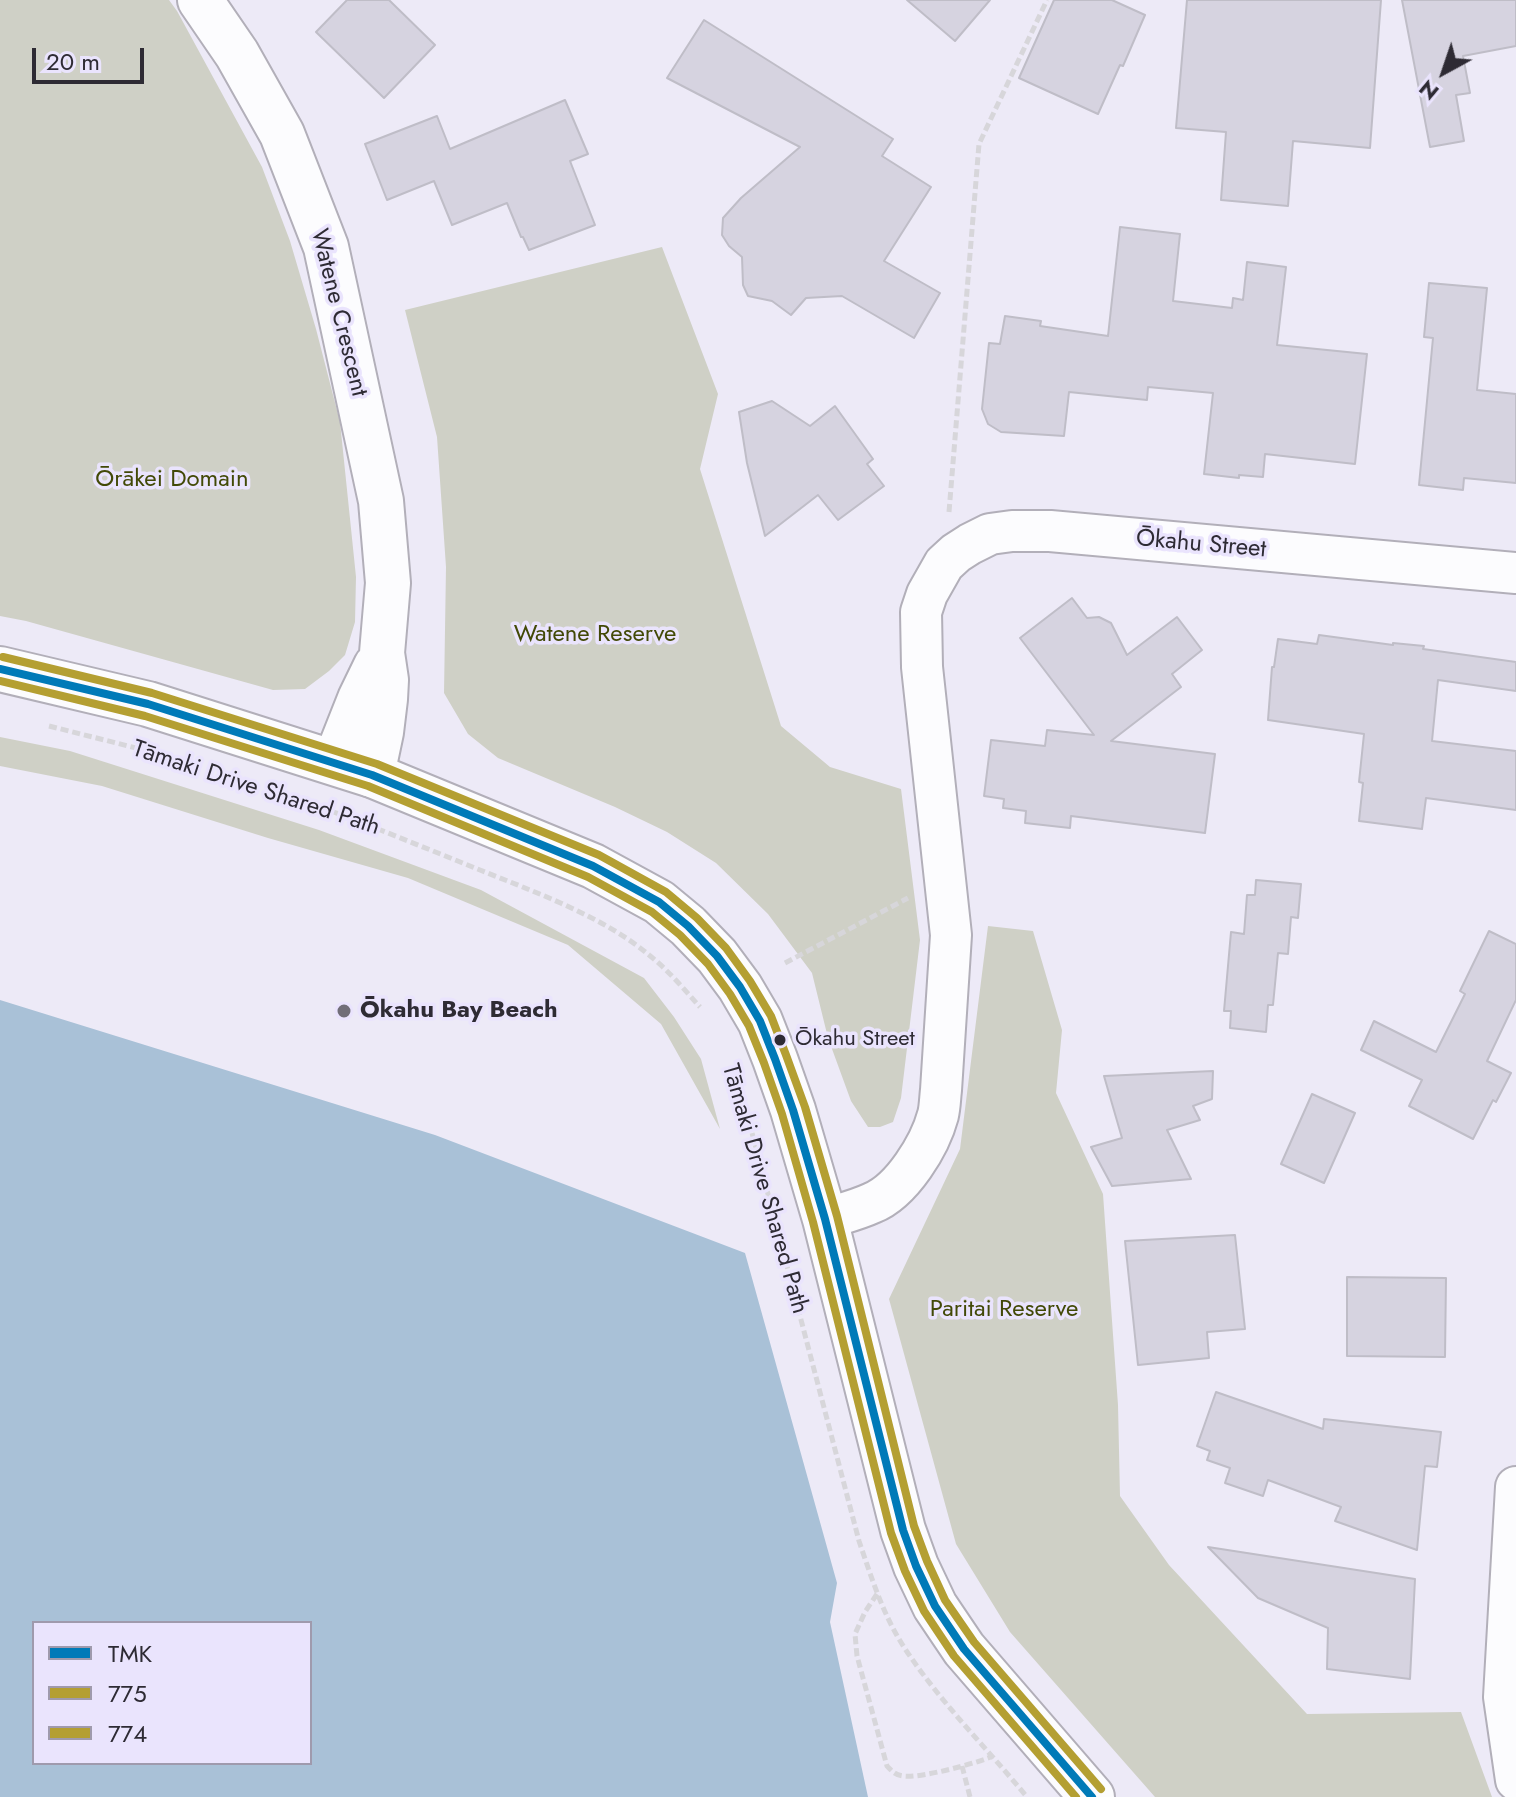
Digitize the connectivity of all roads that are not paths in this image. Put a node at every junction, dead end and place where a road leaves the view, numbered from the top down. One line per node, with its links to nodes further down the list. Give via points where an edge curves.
1 (200, 0): 4 (main road, Watene Crescent, via 282,134 326,247 381,501 388,583 382,653 385,699 381,732)
2 (1516, 573): 5 (street, Ōkahu Street, via 1050,531 990,534 944,564 921,612 922,667 951,935 938,1114 919,1156 891,1192)
3 (0, 669): 4 (main road, via 148,704)
4 (354, 768): 5 (main road, via 593,866 659,902 688,926 717,956 760,1021)
5 (825, 1219): 8 (main road, via 916,1566 964,1649)
6 (1516, 1487): 7 (street, via 1504,1697)
7 (1516, 1780)
8 (1092, 1797)

